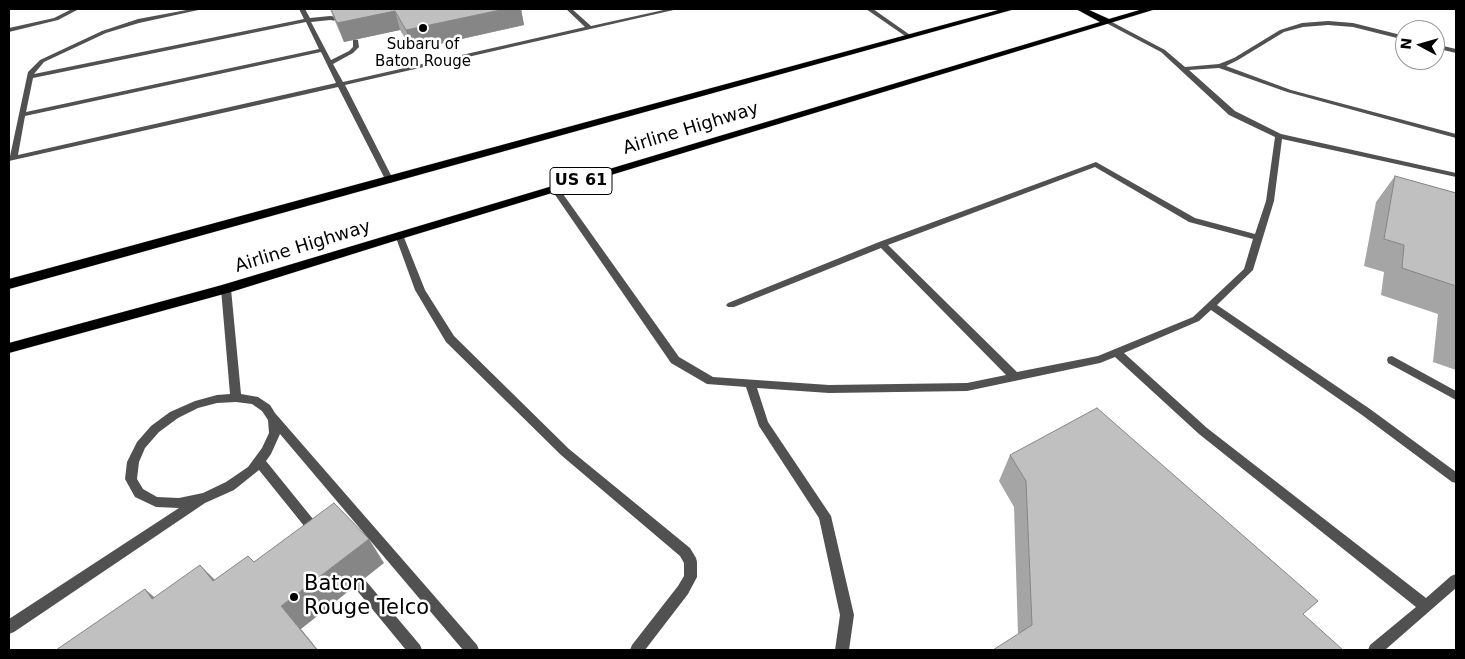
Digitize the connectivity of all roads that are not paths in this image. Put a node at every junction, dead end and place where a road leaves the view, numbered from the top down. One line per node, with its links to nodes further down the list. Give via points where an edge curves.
1 (76, 9): 14 (street, via 56,19)
2 (200, 9): 22 (street, via 104,32 42,61)
3 (302, 9): 10 (street)
4 (569, 9): 13 (street)
5 (675, 9): 13 (street)
6 (869, 9): 16 (street)
7 (1011, 9): 16 (highway, Airline Highway)
8 (1080, 9): 11 (highway)
9 (1152, 9): 11 (highway, Airline Highway / US 61)
10 (308, 20): 12 (street, via 330,18); 18 (street); 22 (street)
11 (1108, 22): 21 (street, via 1163,51); 30 (highway, Airline Highway / US 61)
12 (346, 24)
13 (589, 28): 23 (street)
14 (9, 30)
15 (1395, 35): 20 (street, via 1354,25 1302,25 1282,31)
16 (910, 37): 29 (highway, Airline Highway)
17 (355, 40): 19 (street, via 356,47 352,52)
18 (323, 50): 19 (street); 24 (street)
19 (330, 62): 23 (street)
20 (1220, 66): 21 (street); 26 (street, via 1289,91)
21 (1182, 68): 25 (street, via 1232,113)
22 (30, 77): 24 (street)
23 (341, 84): 27 (street); 29 (street)
24 (22, 115): 27 (street)
25 (1279, 136): 28 (street); 32 (street, via 1270,201)
26 (1456, 136)
27 (11, 159)
28 (1456, 175)
29 (390, 180): 34 (highway, Airline Highway)
30 (555, 188): 31 (highway, Airline Highway / US 61); 42 (street, via 675,360 711,381)
31 (399, 236): 35 (highway, Airline Highway / US 61); 56 (street, via 420,290 450,339 565,452 685,552 691,562 690,577 683,590)
32 (1258, 238): 33 (street, via 1192,220 1096,164); 37 (street, via 1248,270)
33 (882, 244): 36 (street); 41 (street)
34 (9, 284)
35 (226, 290): 38 (highway, Airline Highway / US 61); 44 (street)
36 (731, 305)
37 (1211, 305): 39 (street, via 1196,319); 47 (street)
38 (9, 348)
39 (1117, 352): 41 (street, via 1100,359); 52 (street, via 1203,431)
40 (1392, 360): 43 (street)
41 (1015, 377): 42 (street, via 967,387 830,390)
42 (750, 384): 57 (street, via 763,423 825,516 847,615)
43 (1456, 396)
44 (236, 398): 45 (street, via 254,400); 48 (street, via 216,399 174,415 155,429 132,462 131,479 139,493 156,502 179,503)
45 (272, 416): 46 (street, via 274,433); 55 (street)
46 (259, 462): 48 (street, via 230,486); 49 (street)
47 (1456, 478)
48 (205, 498): 53 (street)
49 (328, 546)
50 (340, 561): 54 (street)
51 (1456, 580): 52 (street)
52 (1426, 607): 58 (street)
53 (9, 628)
54 (416, 650)
55 (472, 650)
56 (637, 650)
57 (842, 650)
58 (1375, 650)

